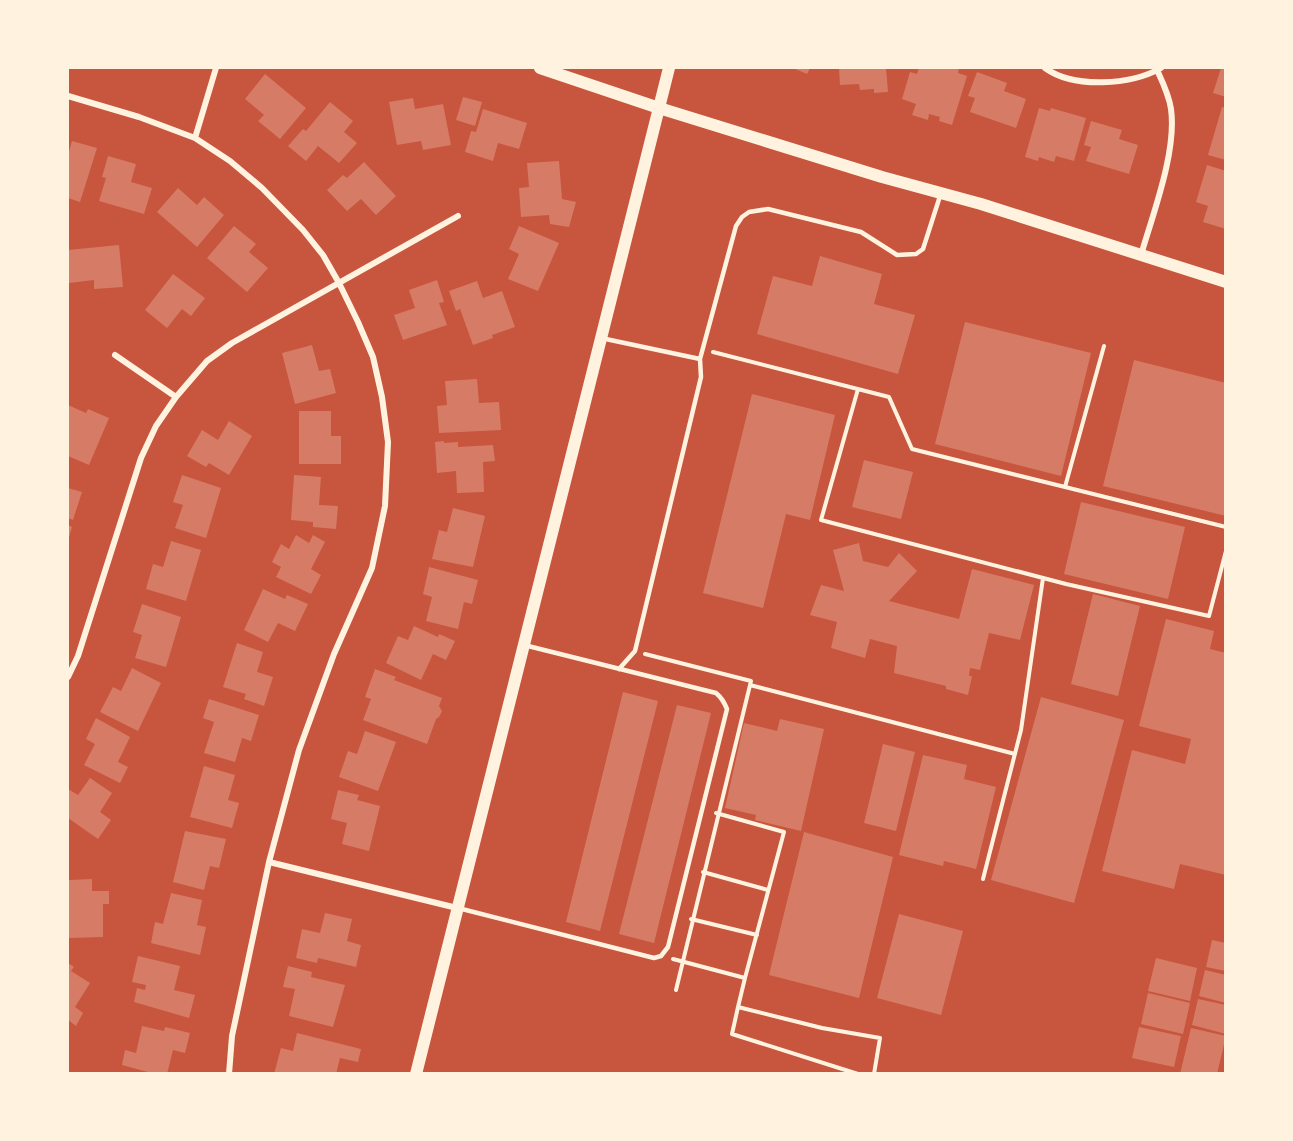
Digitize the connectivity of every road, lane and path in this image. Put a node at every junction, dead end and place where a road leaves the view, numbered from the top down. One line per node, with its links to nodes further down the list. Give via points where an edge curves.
1 (216, 68): 8 (street)
2 (540, 68): 7 (main road)
3 (669, 68): 7 (main road)
4 (1045, 68): 5 (street, via 1072,79 1108,82)
5 (1159, 69): 11 (street, via 1169,96 1172,129)
6 (68, 96): 8 (street)
7 (659, 108): 9 (main road); 14 (main road)
8 (195, 138): 13 (street, via 262,188 303,230)
9 (941, 194): 11 (main road); 16 (lane, via 923,249 910,255 897,255 861,232 768,209 749,212 736,226)
10 (458, 216): 13 (street)
11 (1141, 256): 12 (main road)
12 (1226, 282)
13 (339, 283): 20 (street, via 232,343 207,361); 31 (street, via 373,357 382,397 388,442 385,506 372,568 334,654 299,750)
14 (602, 338): 18 (lane); 25 (main road)
15 (1104, 346): 21 (path)
16 (702, 349): 18 (lane); 19 (path)
17 (115, 355): 20 (street)
18 (700, 359): 26 (lane, via 702,377 635,651)
19 (858, 389): 21 (path, via 889,397 912,449); 24 (path, via 821,520)
20 (176, 397): 27 (street, via 141,458 78,657)
21 (1065, 487): 22 (path)
22 (1226, 527)
23 (1226, 551): 24 (path, via 1209,616)
24 (1043, 578): 29 (path)
25 (524, 645): 26 (lane); 35 (main road)
26 (619, 669): 30 (lane, via 722,697 727,709)
27 (68, 677)
28 (750, 685): 29 (path)
29 (1015, 754): 33 (path)
30 (702, 809): 32 (lane); 34 (path, via 784,832)
31 (269, 862): 35 (street); 41 (street, via 232,1036)
32 (688, 868): 34 (path); 36 (lane)
33 (983, 879)
34 (769, 890): 37 (path)
35 (458, 908): 38 (lane, via 654,958); 42 (main road)
36 (676, 916): 37 (path); 38 (lane, via 668,947)
37 (757, 934): 39 (path)
38 (661, 956): 39 (path)
39 (745, 978): 40 (path)
40 (738, 1007): 43 (path, via 732,1034); 44 (path, via 880,1038)
41 (229, 1074)
42 (416, 1074)
43 (858, 1074)
44 (874, 1074)

